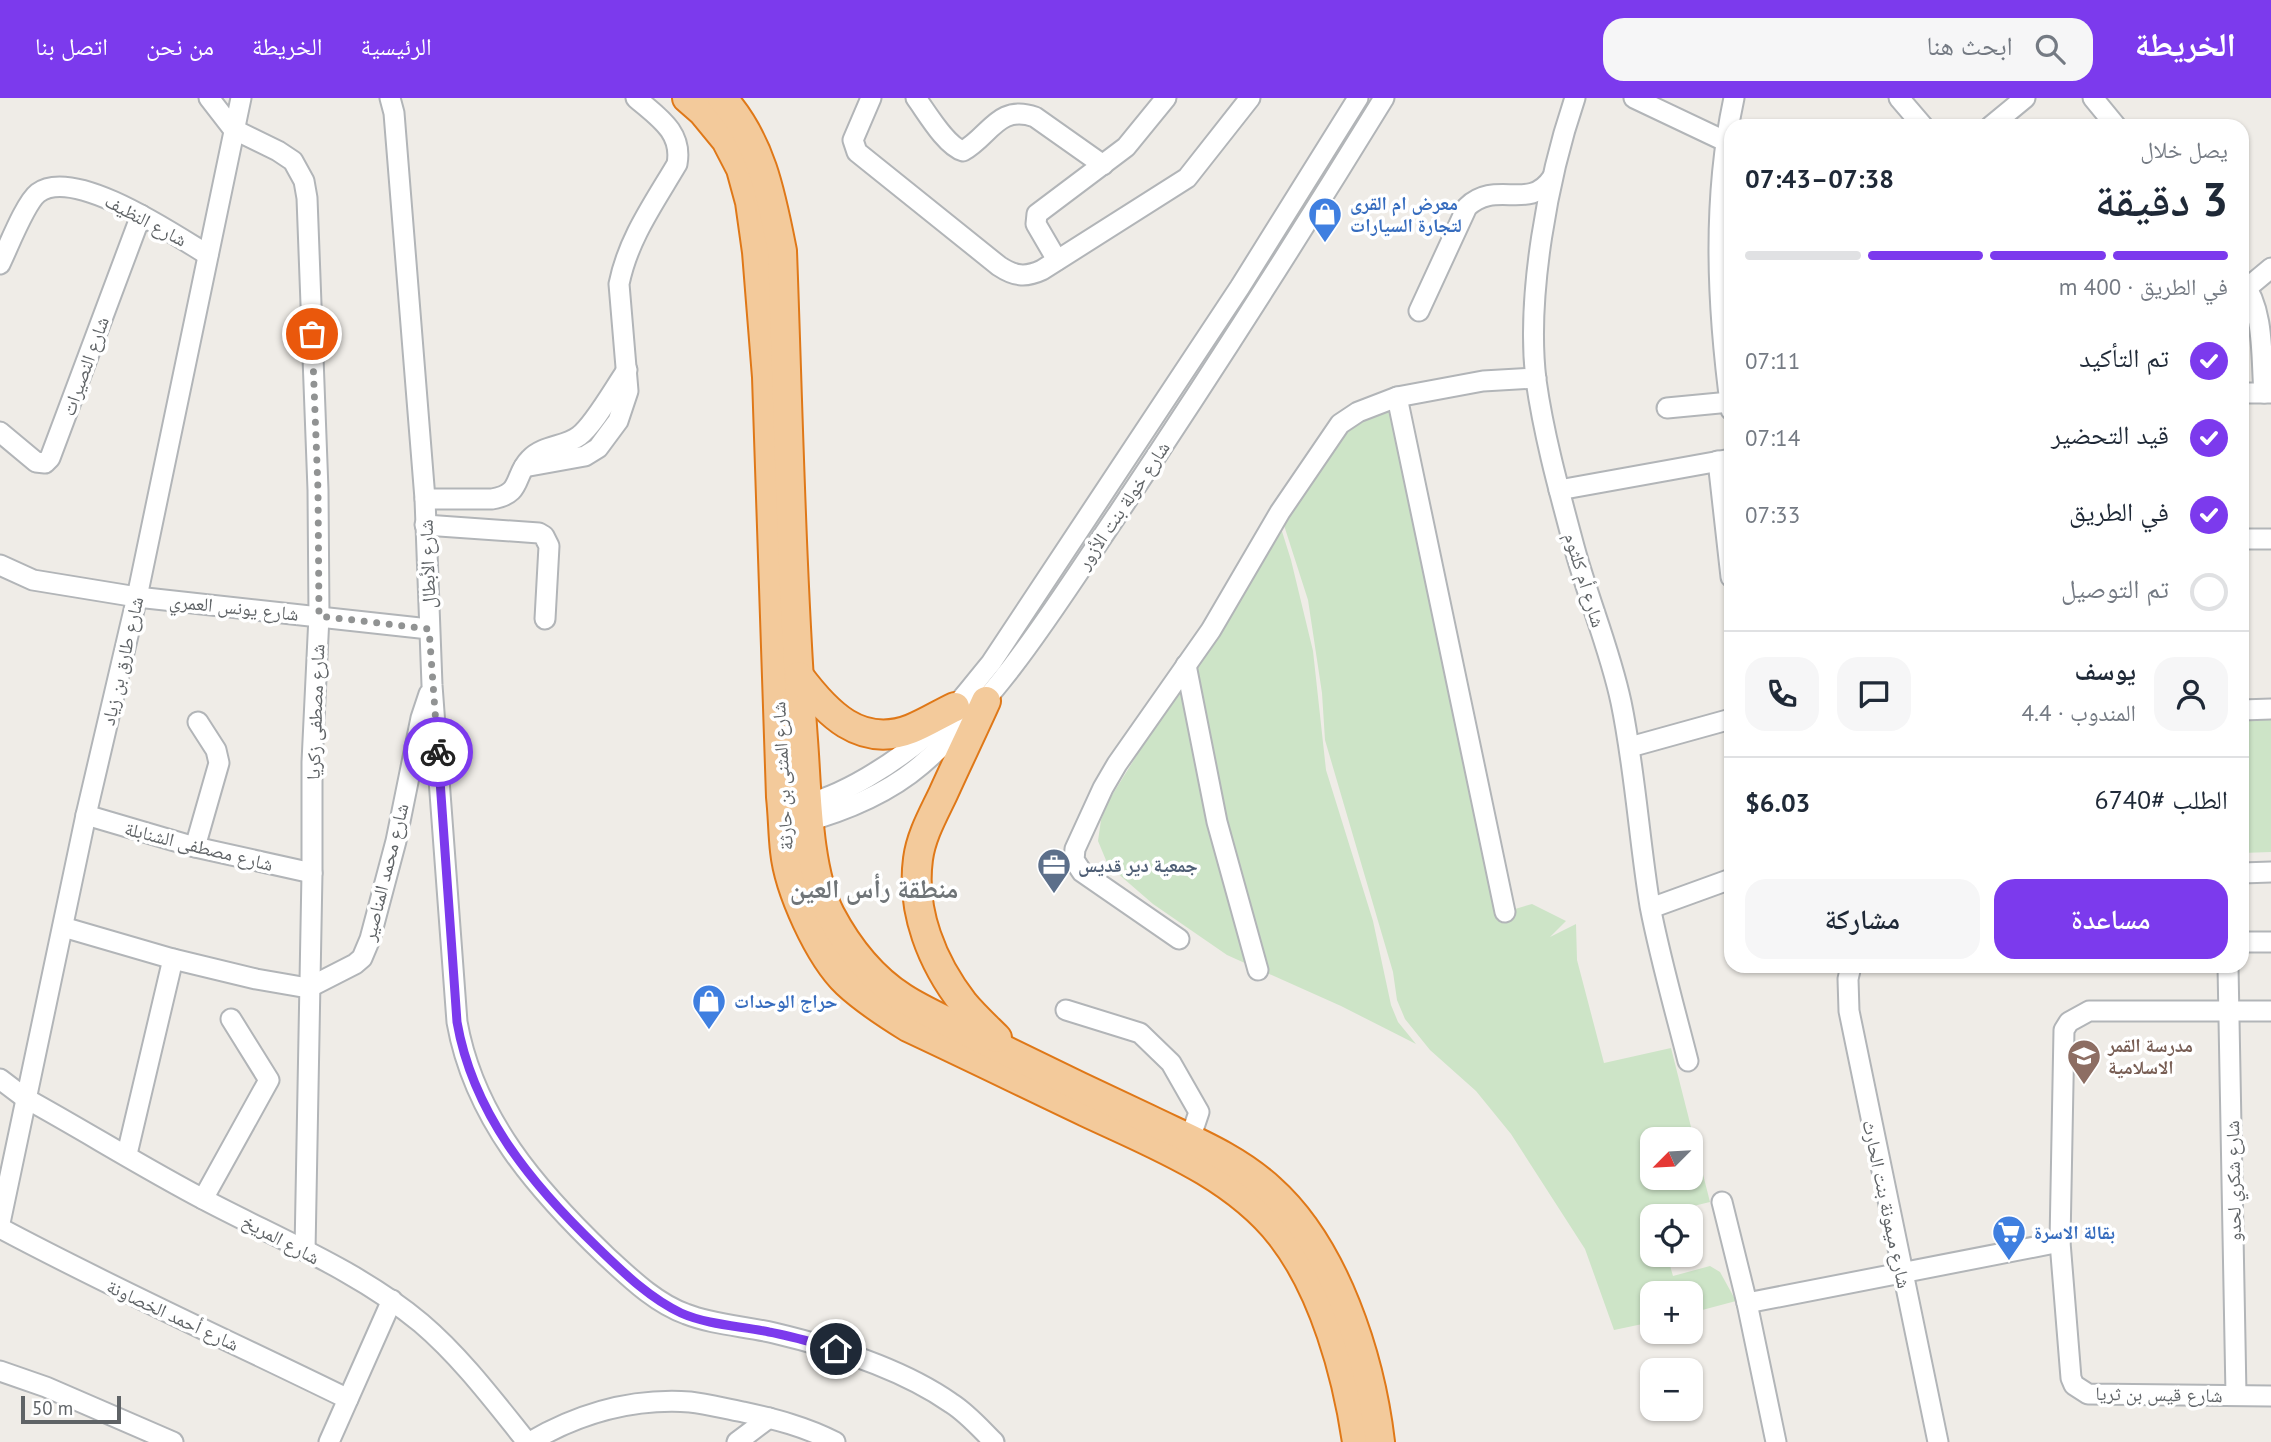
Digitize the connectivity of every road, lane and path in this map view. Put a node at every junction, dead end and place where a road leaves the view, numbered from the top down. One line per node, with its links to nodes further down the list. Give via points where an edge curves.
1 (209, 98): 23 (street)
2 (241, 98): 23 (street, شارع طارق بن زياد)
3 (390, 98): 47 (street, شارع الأبطال)
4 (636, 98): 47 (street, via 670,127 679,152 677,164 629,245 622,268 619,284 628,391 618,421 598,448 573,460 524,467 518,484 503,498)
5 (687, 98): 29 (highway, شارع المثنى بن حارثة, via 726,140)
6 (722, 98): 29 (highway, شارع المثنى بن حارثة, via 750,136 763,168 772,198)
7 (871, 98): 31 (street, via 853,140 861,157 1007,272 1028,276)
8 (916, 98): 25 (street, via 959,150 973,145 1009,114 1027,114)
9 (1166, 98): 25 (street, via 1134,138)
10 (1250, 98): 31 (street, via 1187,178)
11 (1357, 98): 62 (street, شارع خولة بنت الأزور, via 1247,276 1025,614)
12 (1384, 98): 59 (street, شارع خولة بنت الأزور, via 1191,404)
13 (1575, 98): 26 (street, شارع أم كلثوم)
14 (1634, 98): 24 (street)
15 (1734, 98): 19 (street)
16 (1899, 98): 20 (street)
17 (2025, 98): 21 (street)
18 (2093, 98): 22 (street)
19 (1731, 119)
20 (1917, 119)
21 (2000, 119)
22 (2110, 119)
23 (233, 129): 30 (street, شارع طارق بن زياد); 53 (street, شارع مصطفى زكريا, via 293,161 304,181)
24 (1724, 141)
25 (1103, 165): 31 (street, via 1037,214 1036,224)
26 (1552, 178): 36 (street, via 1535,193 1490,194 1467,207); 38 (street, شارع أم كلثوم, via 1536,302)
27 (1724, 180): 37 (street, via 1718,235)
28 (141, 215): 30 (street, شارع النظيف); 32 (street, شارع النظيف, via 98,195 52,187 37,193 29,204); 44 (street, شارع النصيرات, via 50,458 36,462)
29 (770, 251): 57 (highway, شارع المثنى بن حارثة); 69 (highway, شارع المثنى بن حارثة, via 767,377)
30 (208, 255): 52 (street, شارع طارق بن زياد)
31 (1057, 260)
32 (0, 264)
33 (2271, 268): 34 (street)
34 (2249, 282)
35 (2249, 295): 40 (street, via 2257,314)
36 (1419, 311)
37 (1724, 320)
38 (1536, 378): 41 (street, via 1483,381); 46 (street, شارع أم كلثوم)
39 (2249, 393): 40 (street)
40 (2267, 393)
41 (1397, 397): 56 (street, via 1340,424); 76 (street)
42 (1724, 406): 43 (street)
43 (1667, 408)
44 (0, 432)
45 (1724, 460): 46 (street)
46 (1559, 490): 67 (street, شارع أم كلثوم, via 1612,666)
47 (425, 499): 48 (street, شارع الأبطال)
48 (425, 525): 54 (street, via 544,536 549,546); 55 (street, شارع الأبطال)
49 (2249, 539): 50 (street)
50 (2271, 539)
51 (0, 565): 52 (street, شارع يونس العمري, via 33,580)
52 (137, 597): 53 (street, شارع يونس العمري); 68 (street, شارع طارق بن زياد)
53 (319, 616): 55 (street, شارع يونس العمري); 72 (street, شارع مصطفى زكريا)
54 (545, 620)
55 (429, 629): 58 (street, شارع الأبطال)
56 (1186, 666): 78 (street, via 1102,788 1074,860 1082,872); 82 (street, via 1217,822)
57 (799, 676): 62 (highway, via 830,712 858,730 909,730); 69 (highway, شارع المثنى بن حارثة)
58 (432, 685): 85 (street, شارع محمد المناصير, via 370,939 355,964); 114 (street, شارع الأبطال, via 461,1046 485,1108 518,1160 591,1241 667,1305 699,1319 836,1349 921,1384 953,1404)
59 (986, 701): 69 (street, شارع خولة بنت الأزور, via 919,767 889,788 863,802); 90 (highway, via 925,832 917,891 921,920 946,977 964,1004)
60 (2249, 701): 61 (street)
61 (2271, 701)
62 (955, 707): 69 (street, شارع خولة بنت الأزور, via 903,752)
63 (2271, 709): 64 (street)
64 (2249, 710)
65 (1724, 721): 67 (street)
66 (198, 722): 70 (street, via 219,763)
67 (1630, 747): 75 (street, شارع أم كلثوم)
68 (86, 815): 70 (street, شارع مصطفى الشنابلة); 77 (street, شارع طارق بن زياد)
69 (796, 815): 90 (highway, شارع المثنى بن حارثة, via 829,912 851,949 903,998); 115 (highway, شارع المثنى بن حارثة, via 785,853 793,889 845,981 908,1027 1207,1172 1242,1195 1281,1235 1305,1273 1329,1328 1352,1406)
70 (195, 847): 72 (street, شارع مصطفى الشنابلة)
71 (2271, 872): 73 (street)
72 (312, 873): 85 (street, شارع مصطفى زكريا)
73 (2249, 873)
74 (1724, 882): 75 (street)
75 (1651, 908): 91 (street, شارع أم كلثوم)
76 (1505, 912)
77 (63, 927): 81 (street); 93 (street, شارع طارق بن زياد)
78 (1179, 939)
79 (2249, 942): 80 (street)
80 (2271, 942)
81 (173, 959): 85 (street); 95 (street)
82 (1258, 970)
83 (1849, 973): 101 (street, شارع ميمونة بنت الحارث, via 1849,1012)
84 (2228, 973): 87 (street, شارع شكري لحدو)
85 (308, 988): 100 (street, شارع مصطفى زكريا)
86 (1066, 1010): 94 (street, via 1140,1033 1171,1063 1199,1112)
87 (2231, 1011): 88 (street, شارع قيس بن ثريا); 99 (street, شارع قيس بن ثريا, via 2089,1011 2069,1022 2064,1031); 105 (street, شارع شكري لحدو)
88 (2271, 1011)
89 (231, 1019): 96 (street, via 270,1080)
90 (1014, 1055): 94 (highway, شارع المثنى بن حارثة)
91 (1688, 1061)
92 (0, 1079): 93 (street, شارع المريخ)
93 (25, 1098): 95 (street, شارع المريخ); 98 (street, شارع طارق بن زياد)
94 (1190, 1139): 116 (highway, شارع المثنى بن حارثة, via 1244,1167 1303,1223 1325,1259 1349,1316 1376,1402)
95 (127, 1154): 96 (street, شارع المريخ)
96 (203, 1199): 100 (street, شارع المريخ)
97 (1722, 1202): 103 (street)
98 (0, 1226): 107 (street, شارع أحمد الخصاونة, via 87,1275)
99 (2060, 1242): 101 (street); 105 (street, شارع قيس بن ثريا, via 2071,1378 2081,1390 2088,1394)
100 (304, 1251): 102 (street, شارع المريخ)
101 (1901, 1273): 103 (street); 118 (street, شارع ميمونة بنت الحارث)
102 (392, 1300): 107 (street); 111 (street, شارع المريخ, via 446,1347)
103 (1747, 1303): 117 (street)
104 (0, 1371): 109 (street)
105 (2236, 1395): 106 (street, شارع قيس بن ثريا)
106 (2271, 1396)
107 (348, 1399): 110 (street)
108 (769, 1418): 111 (street, via 691,1402 627,1406 582,1417); 112 (street); 113 (street)
109 (173, 1442)
110 (329, 1442)
111 (528, 1442)
112 (737, 1442)
113 (835, 1442)
114 (994, 1442)
115 (1357, 1442)
116 (1380, 1442)
117 (1776, 1442)
118 (1938, 1442)

